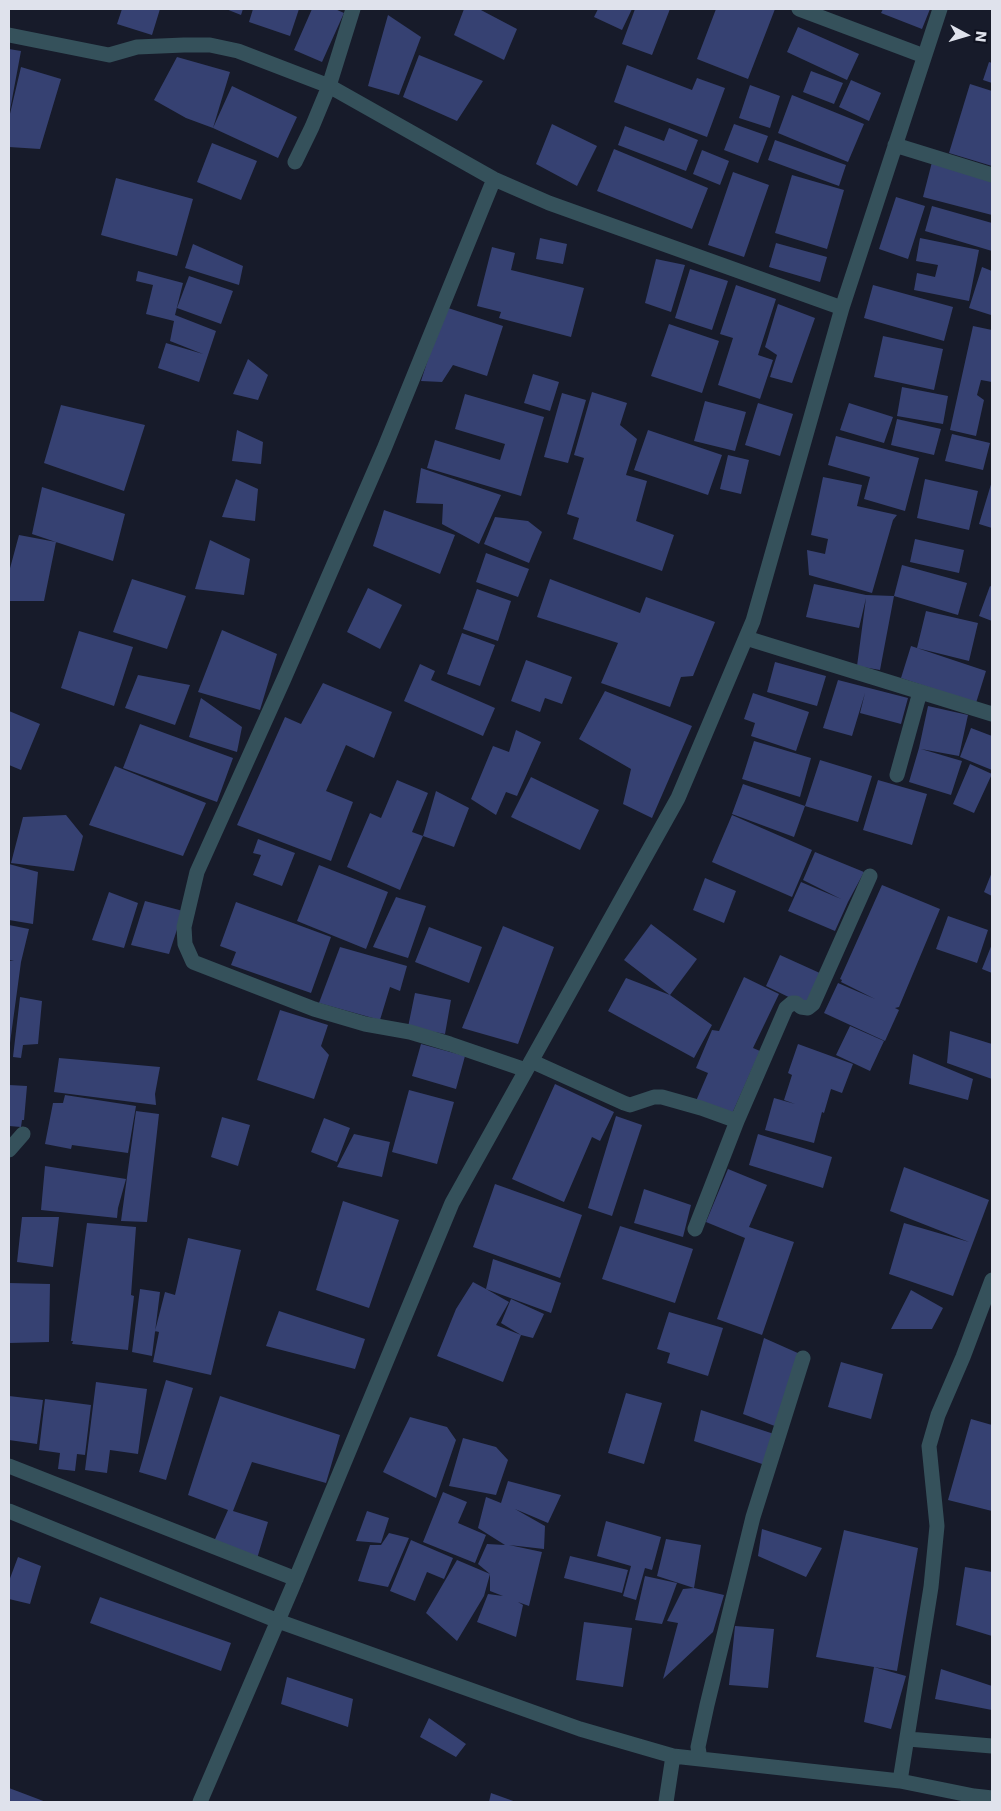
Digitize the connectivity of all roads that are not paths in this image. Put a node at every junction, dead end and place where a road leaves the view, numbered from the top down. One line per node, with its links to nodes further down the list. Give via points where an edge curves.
1 (353, 9): 6 (street)
2 (799, 9): 5 (street)
3 (940, 9): 5 (street)
4 (9, 34): 6 (street, via 109,55 137,47 210,45 238,51)
5 (924, 56): 7 (street)
6 (329, 86): 8 (street); 10 (street)
7 (895, 145): 9 (street); 11 (street)
8 (295, 162)
9 (992, 174)
10 (494, 179): 11 (street, via 549,203); 17 (street, via 380,458 198,872 184,927 185,944 193,962 314,1009)
11 (842, 308): 12 (street)
12 (746, 638): 13 (street); 17 (street, via 678,798)
13 (920, 692): 14 (street); 15 (street)
14 (992, 714)
15 (897, 775)
16 (870, 876): 18 (street, via 813,1004 808,1008 792,1002 786,1008)
17 (528, 1066): 18 (street, via 624,1103 662,1097); 26 (street, via 452,1203)
18 (737, 1121): 21 (street)
19 (23, 1134): 20 (street)
20 (9, 1150)
21 (695, 1229)
22 (992, 1280): 28 (street, via 938,1415 929,1446 937,1526)
23 (803, 1358): 30 (street, via 753,1517 707,1705)
24 (9, 1466): 26 (street)
25 (9, 1511): 27 (street)
26 (294, 1584): 27 (street)
27 (280, 1616): 31 (street, via 580,1729); 34 (street)
28 (907, 1743): 29 (street); 32 (street)
29 (992, 1746)
30 (699, 1753): 31 (street); 32 (street)
31 (673, 1756): 35 (street)
32 (900, 1779): 33 (street)
33 (992, 1798)
34 (200, 1802)
35 (666, 1802)

